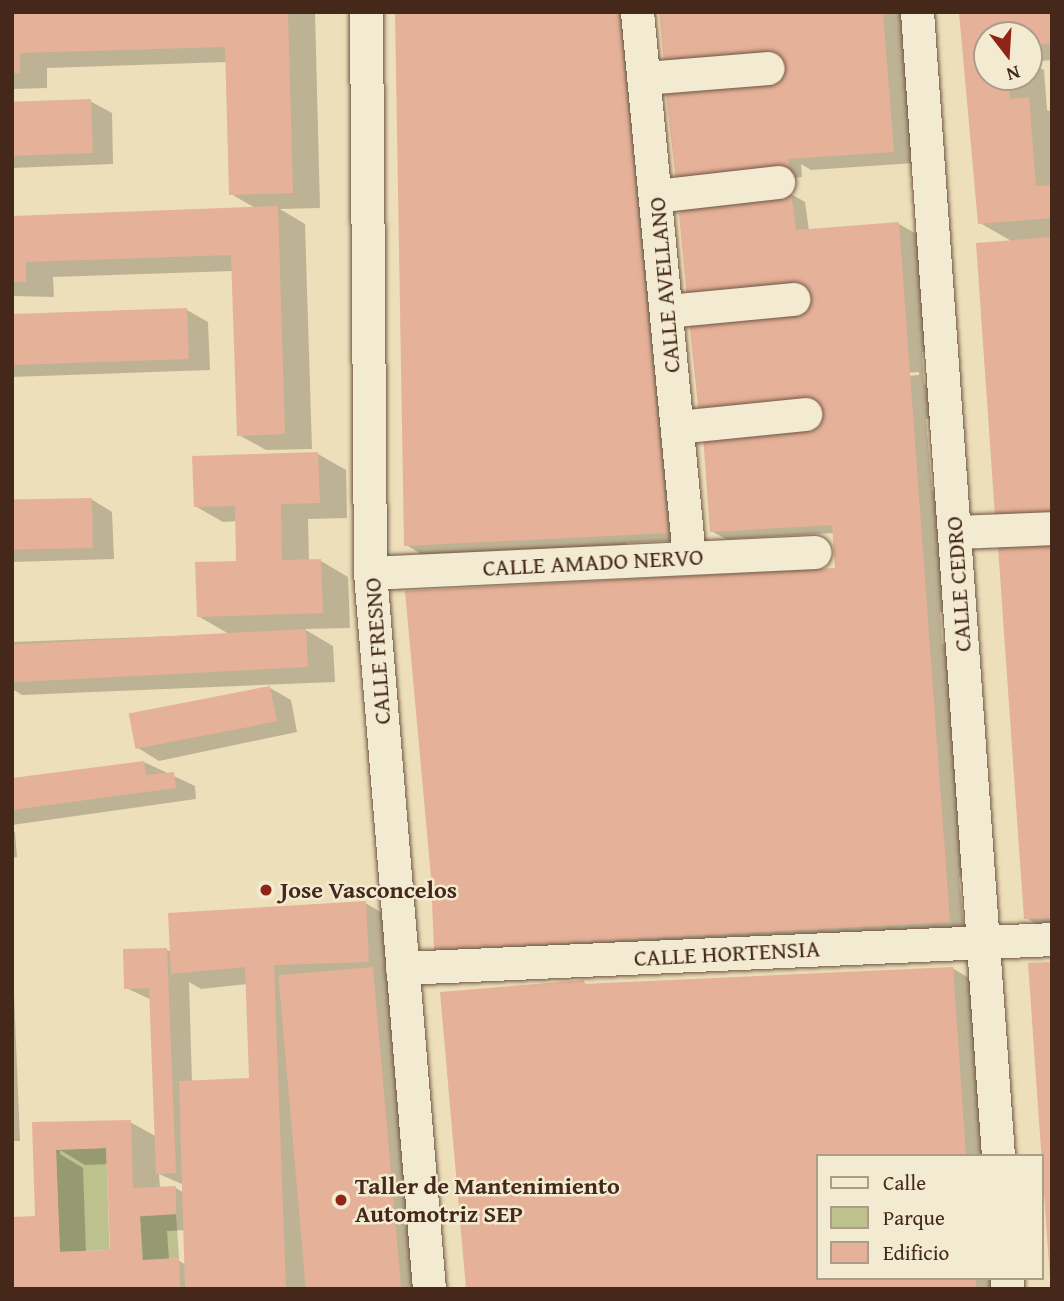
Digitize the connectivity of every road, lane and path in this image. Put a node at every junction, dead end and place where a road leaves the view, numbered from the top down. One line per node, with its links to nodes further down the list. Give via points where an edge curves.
1 (366, 12): 16 (street, CALLE FRESNO)
2 (637, 12): 5 (street, CALLE AVELLANO)
3 (917, 12): 13 (street, CALLE CEDRO)
4 (768, 68): 5 (street)
5 (644, 78): 7 (street, CALLE AVELLANO)
6 (778, 182): 7 (street)
7 (655, 196): 9 (street, CALLE AVELLANO)
8 (793, 299): 9 (street)
9 (666, 311): 11 (street, CALLE AVELLANO)
10 (805, 414): 11 (street)
11 (677, 427): 15 (street, CALLE AVELLANO)
12 (1052, 528): 13 (street)
13 (954, 532): 18 (street, CALLE CEDRO)
14 (815, 552): 15 (street, CALLE AMADO NERVO)
15 (689, 557): 16 (street, CALLE AMADO NERVO)
16 (370, 573): 19 (street, CALLE FRESNO)
17 (1052, 939): 18 (street, CALLE HORTENSIA)
18 (983, 942): 19 (street, CALLE HORTENSIA); 20 (street, CALLE CEDRO)
19 (402, 968): 21 (street, CALLE FRESNO)
20 (998, 1154)
21 (429, 1289)

